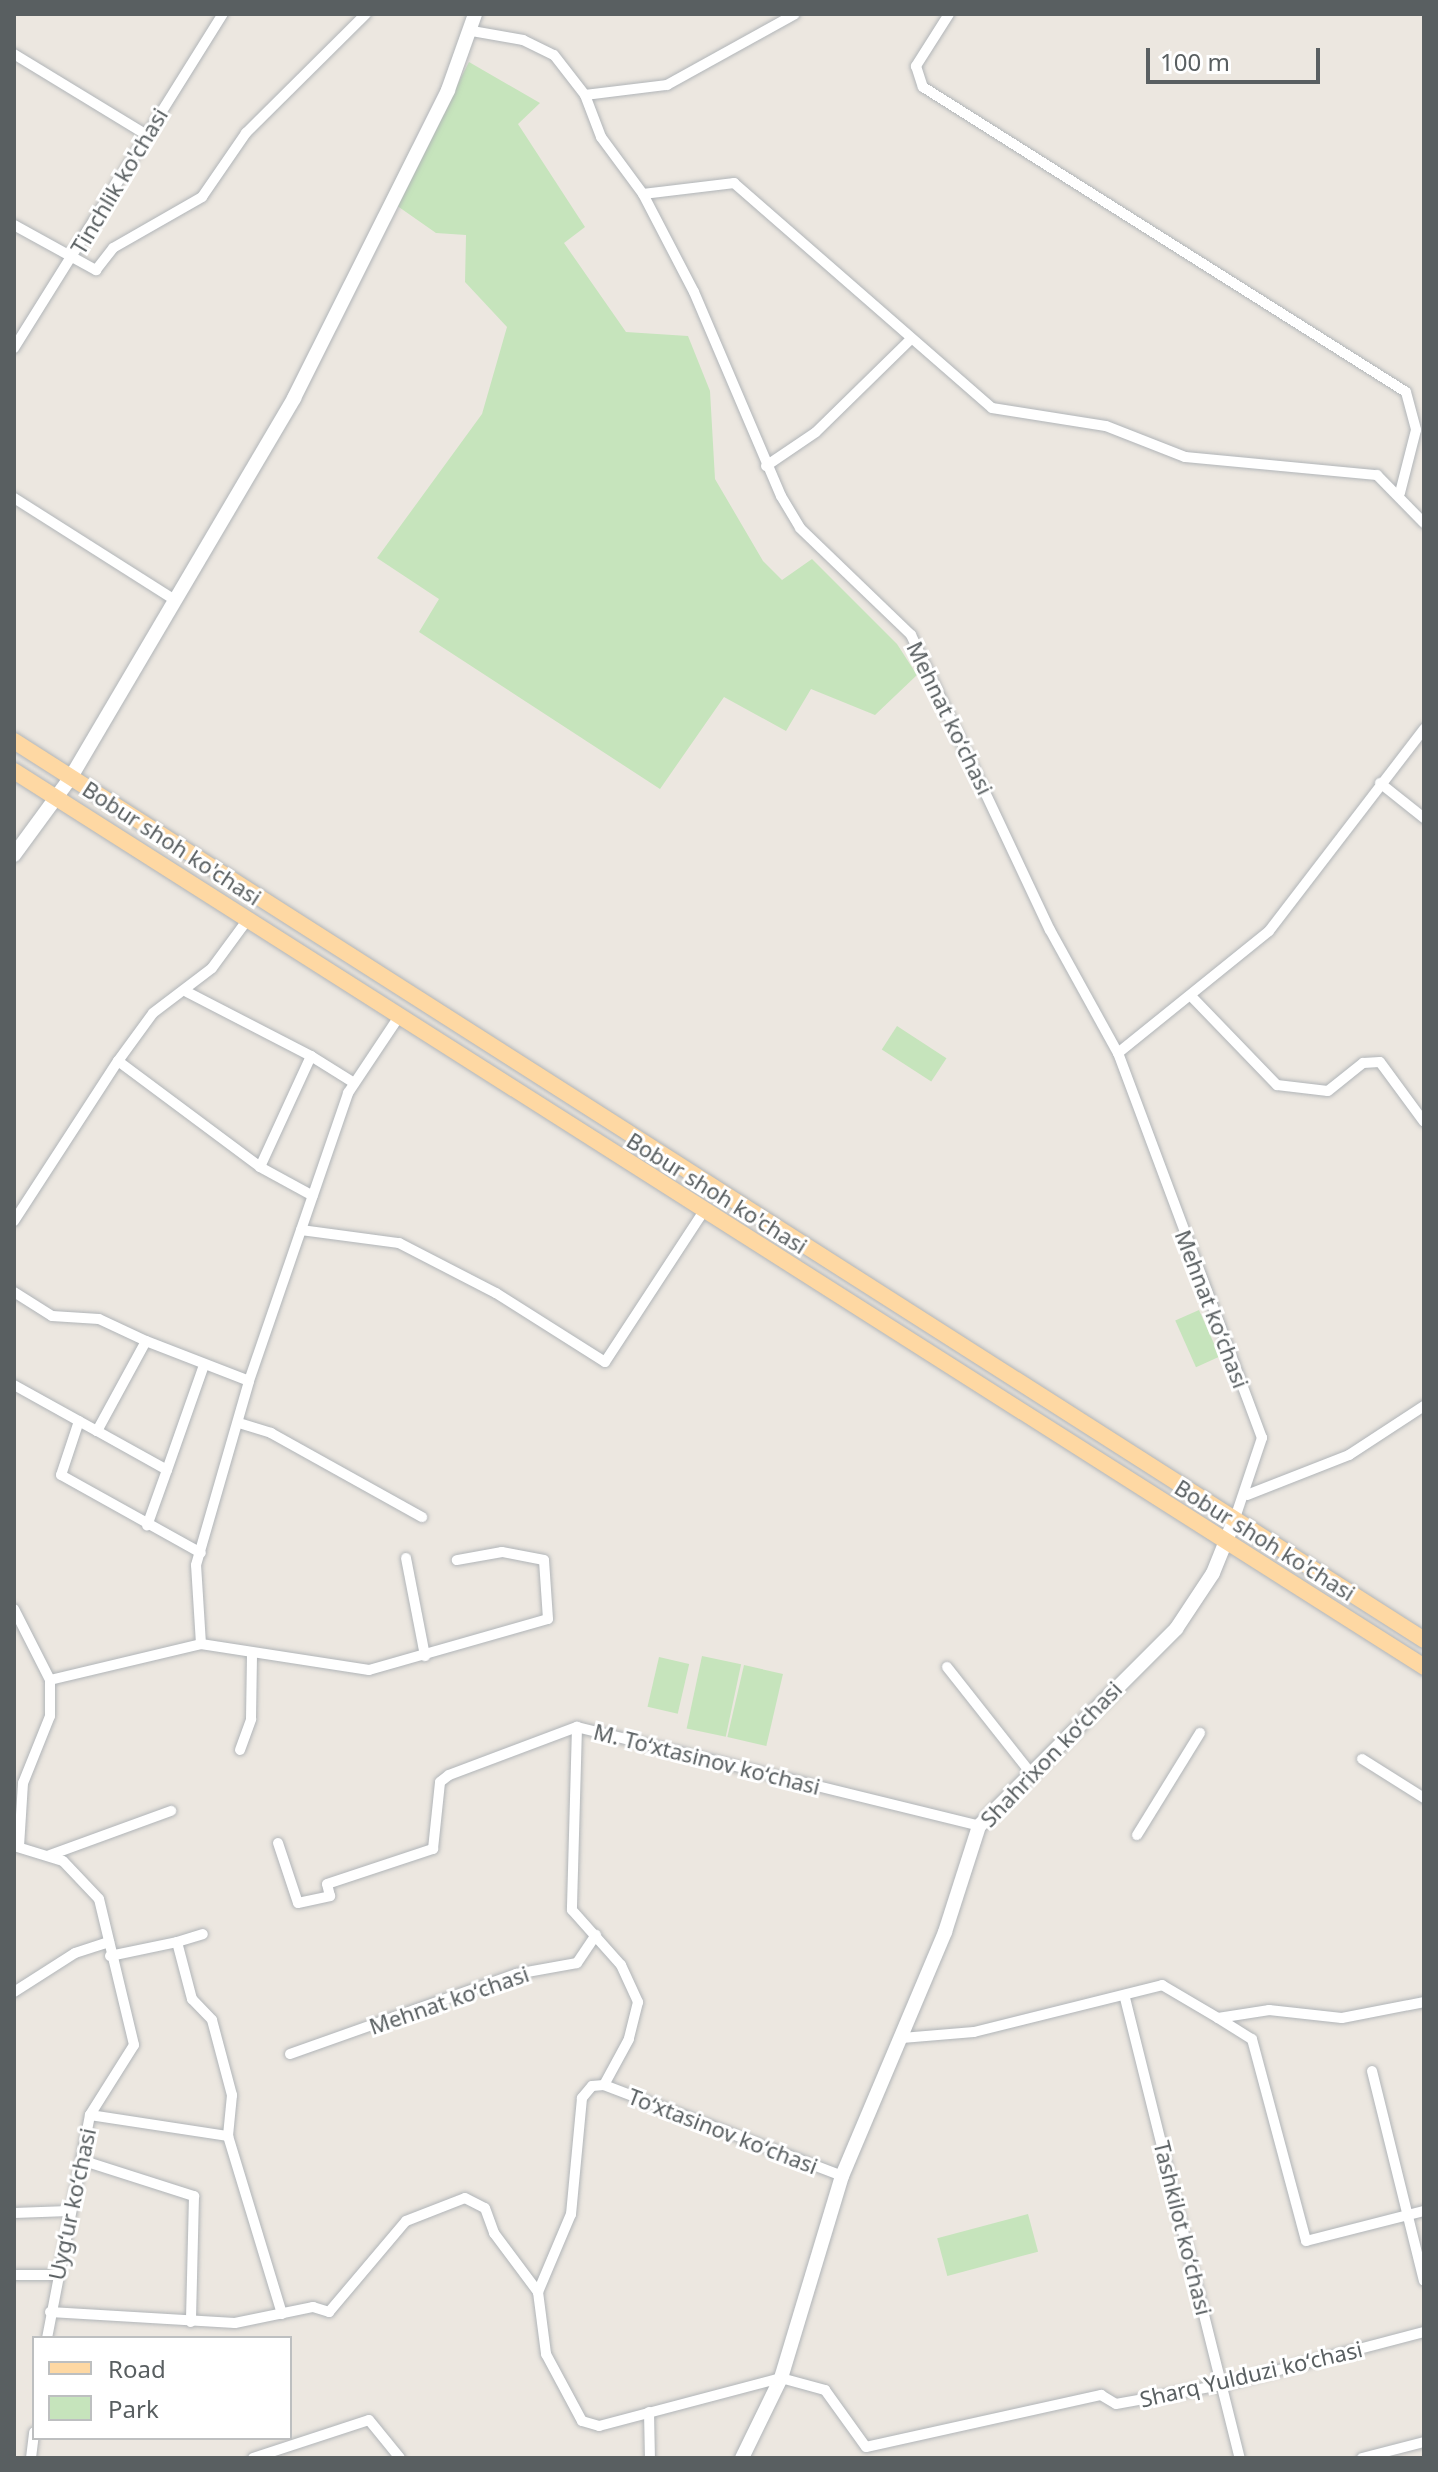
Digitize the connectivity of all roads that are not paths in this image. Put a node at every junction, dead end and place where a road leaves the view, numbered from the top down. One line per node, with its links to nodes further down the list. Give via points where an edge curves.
1 (366, 14): 12 (street, via 246,133 202,197 113,248 96,270)
2 (475, 14): 6 (street)
3 (795, 14): 8 (street, via 667,85)
4 (949, 14): 16 (street, via 916,66 923,87 1406,392 1416,430)
5 (219, 15): 9 (street, Tinchlik ko'chasi)
6 (472, 31): 8 (street, Mehnat koʻchasi, via 523,40 554,55); 19 (street, via 294,398)
7 (14, 54): 9 (street)
8 (585, 95): 10 (street, Mehnat koʻchasi, via 601,137)
9 (145, 134): 12 (street, Tinchlik ko'chasi)
10 (643, 194): 13 (street, via 734,183 824,256); 15 (street, Mehnat koʻchasi, via 694,292)
11 (14, 225): 12 (street)
12 (71, 260): 14 (street, Tinchlik ko'chasi)
13 (908, 342): 15 (street, via 816,432); 16 (street, via 992,408 1106,426 1185,457 1377,475)
14 (14, 348)
15 (766, 466): 32 (street, Mehnat koʻchasi, via 800,528 911,635 1050,930)
16 (1400, 493): 18 (street, via 1405,510)
17 (14, 498): 19 (street)
18 (1424, 523)
19 (176, 601): 23 (street)
20 (1424, 729): 24 (street)
21 (14, 741): 23 (main road, Bobur shoh ko'chasi)
22 (14, 771): 25 (main road, Bobur shoh ko'chasi)
23 (71, 777): 25 (street); 54 (main road, Bobur shoh ko'chasi)
24 (1380, 783): 26 (street); 30 (street, via 1269,931)
25 (53, 796): 27 (street); 28 (main road, Bobur shoh ko'chasi)
26 (1424, 818)
27 (14, 855)
28 (248, 919): 29 (street); 31 (main road, Bobur shoh ko'chasi)
29 (187, 992): 33 (street); 34 (street, via 153,1013)
30 (1191, 996): 32 (street); 36 (street, via 1277,1085 1328,1091 1363,1063 1380,1062)
31 (400, 1015): 35 (street); 39 (main road, Bobur shoh ko'chasi)
32 (1118, 1053): 52 (street, Mehnat koʻchasi, via 1209,1311 1262,1438)
33 (311, 1056): 35 (street); 37 (street)
34 (118, 1061): 37 (street); 40 (street)
35 (354, 1083): 38 (street)
36 (1424, 1122)
37 (260, 1167): 38 (street)
38 (313, 1196): 41 (street)
39 (705, 1209): 41 (street, via 605,1362 496,1293 399,1243); 56 (main road, Bobur shoh ko'chasi)
40 (14, 1221)
41 (301, 1230): 45 (street)
42 (14, 1292): 43 (street, via 52,1316 99,1319)
43 (146, 1341): 44 (street); 50 (street)
44 (204, 1365): 45 (street); 51 (street)
45 (249, 1381): 49 (street)
46 (14, 1385): 48 (street)
47 (1424, 1406): 52 (street, via 1349,1455)
48 (79, 1421): 50 (street); 55 (street, via 61,1475)
49 (239, 1423): 53 (street, via 271,1433); 57 (street)
50 (97, 1431): 51 (street)
51 (167, 1470): 55 (street)
52 (1247, 1495): 54 (street, Mehnat koʻchasi)
53 (422, 1517)
54 (1234, 1521): 56 (street, Shahrixon koʻchasi); 61 (main road, Bobur shoh ko'chasi)
55 (147, 1526): 57 (street)
56 (1226, 1540): 66 (main road, Bobur shoh ko'chasi); 72 (street, Shahrixon koʻchasi, via 1176,1629)
57 (201, 1553): 62 (street)
58 (406, 1558): 64 (street)
59 (457, 1560): 64 (street, via 502,1552 544,1560 551,1615)
60 (14, 1609): 67 (street)
61 (1424, 1640)
62 (201, 1644): 63 (street); 67 (street)
63 (252, 1654): 64 (street, via 369,1670); 70 (street, via 251,1719)
64 (425, 1656)
65 (947, 1667): 72 (street)
66 (1424, 1667)
67 (50, 1680): 78 (street, via 50,1716 23,1783)
68 (577, 1727): 75 (street, M. Toʻxtasinov koʻchasi); 77 (street, via 449,1775 440,1782 433,1849 327,1884 330,1896 298,1903); 81 (street, M. Toʻxtasinov koʻchasi, via 572,1910)
69 (1200, 1733): 76 (street)
70 (240, 1750)
71 (1362, 1759): 73 (street)
72 (1029, 1771): 75 (street, Shahrixon koʻchasi)
73 (1424, 1798)
74 (171, 1811): 79 (street)
75 (979, 1826): 89 (street, Shahrixon koʻchasi)
76 (1137, 1835)
77 (278, 1843)
78 (17, 1846): 79 (street, Uygʻur koʻchasi)
79 (50, 1855): 82 (street, Uygʻur koʻchasi, via 91,1887)
80 (203, 1934): 83 (street)
81 (596, 1935): 90 (street, Mehnat koʻchasi, via 574,1965 508,1976); 92 (street, M. Toʻxtasinov koʻchasi, via 628,1976 638,2002 629,2039)
82 (109, 1942): 84 (street, Uygʻur koʻchasi); 85 (street, via 75,1953)
83 (177, 1942): 84 (street); 94 (street, via 192,1999 212,2020 232,2095)
84 (110, 1956): 93 (street, Uygʻur koʻchasi, via 134,2045)
85 (14, 1992)
86 (1125, 1998): 88 (street, via 1162,1985); 89 (street, via 974,2032); 111 (street, Tashkilot koʻchasi)
87 (1424, 2002): 88 (street, via 1342,2018 1269,2010)
88 (1218, 2018): 100 (street, via 1252,2039 1306,2241)
89 (902, 2038): 96 (street, Shahrixon koʻchasi)
90 (290, 2054)
91 (1372, 2071): 100 (street)
92 (604, 2085): 96 (street, Toʻxtasinov koʻchasi); 104 (street, M. Toʻxtasinov koʻchasi, via 582,2098 571,2214)
93 (90, 2115): 94 (street); 95 (street, Uygʻur koʻchasi)
94 (228, 2136): 106 (street)
95 (81, 2160): 97 (street, Uygʻur koʻchasi); 107 (street, via 194,2196)
96 (842, 2176): 110 (street, Shahrixon koʻchasi)
97 (69, 2211): 99 (street); 102 (street, Uygʻur koʻchasi)
98 (1424, 2211): 100 (street)
99 (14, 2213)
100 (1407, 2215): 103 (street)
101 (14, 2275): 102 (street)
102 (57, 2275): 105 (street, Uygʻur koʻchasi)
103 (1424, 2281)
104 (538, 2292): 106 (street, via 494,2233 485,2208 465,2198 406,2221 329,2312 313,2307); 112 (street, via 546,2354 582,2421 599,2426)
105 (50, 2312): 107 (street); 109 (street, Uygʻur koʻchasi)
106 (282, 2314): 107 (street)
107 (191, 2322)
108 (1424, 2332): 111 (street, Sharq Yulduzi koʻchasi)
109 (47, 2336)
110 (781, 2378): 111 (street, Sharq Yulduzi koʻchasi, via 825,2390 861,2447 1101,2395 1116,2404); 112 (street); 117 (street, Shahrixon koʻchasi)
111 (1222, 2385): 118 (street, Tashkilot koʻchasi)
112 (649, 2412): 116 (street)
113 (1424, 2442): 119 (street)
114 (253, 2458): 115 (street, via 369,2420)
115 (400, 2458)
116 (650, 2458)
117 (742, 2458)
118 (1240, 2458)
119 (1362, 2458)

